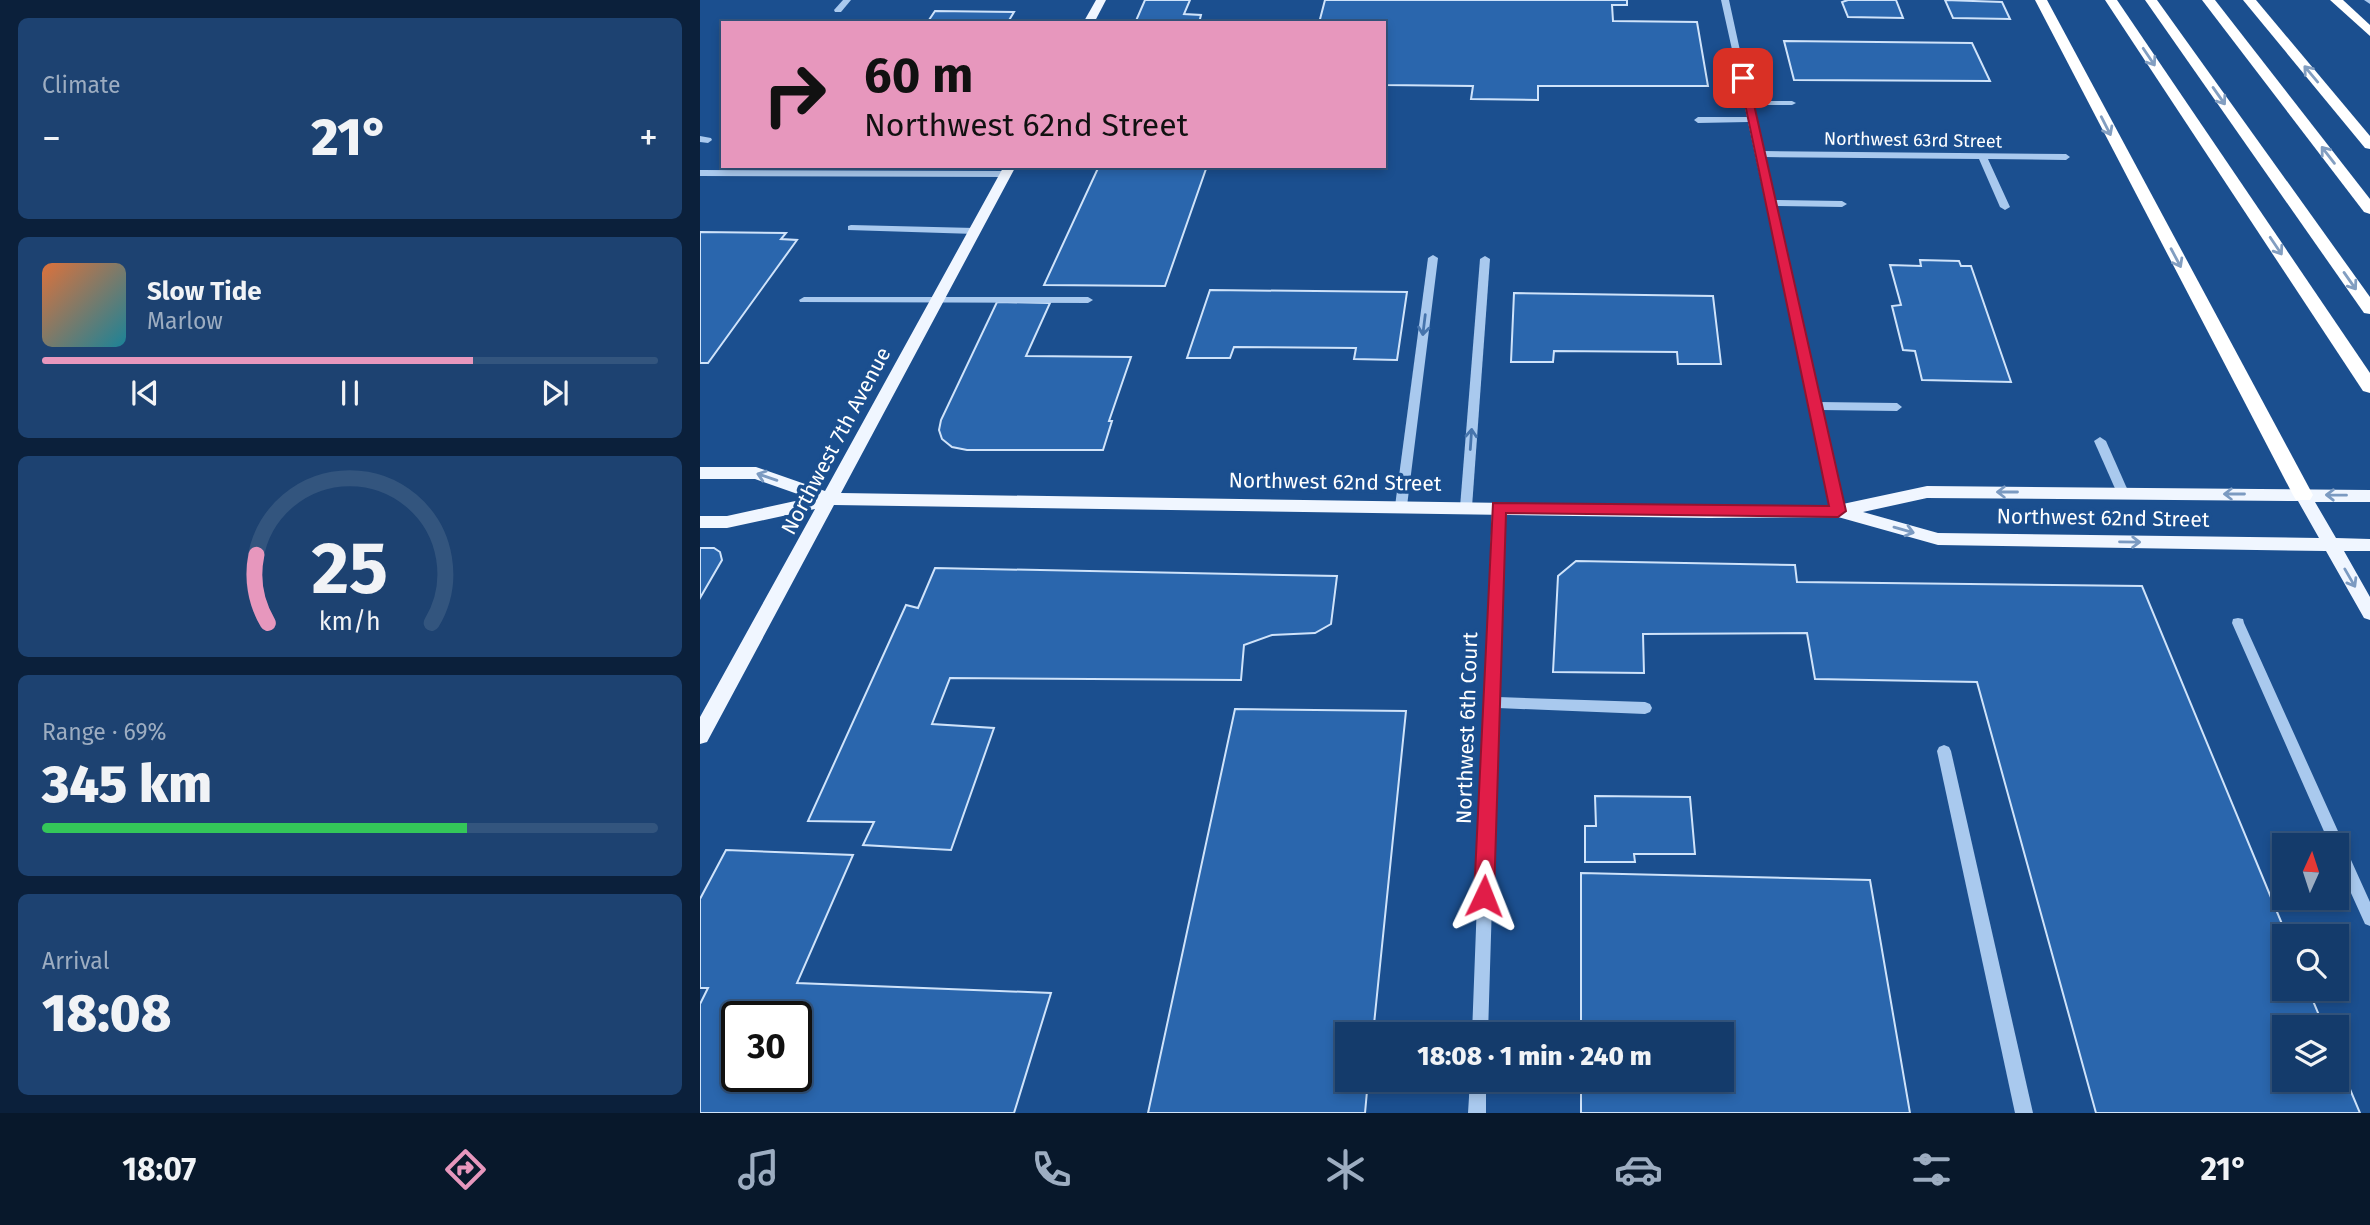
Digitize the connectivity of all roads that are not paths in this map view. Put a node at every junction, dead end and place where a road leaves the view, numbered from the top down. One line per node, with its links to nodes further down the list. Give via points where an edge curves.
1 (847, 0): 10 (street)
2 (1101, 0): 11 (main road)
3 (1725, 0): 13 (street)
4 (2041, 0): 41 (highway, one-way to 41)
5 (2111, 0): 35 (highway, one-way to 35)
6 (2151, 0): 34 (highway, one-way to 34)
7 (2208, 0): 26 (highway, one-way to 7)
8 (2249, 0): 17 (highway, one-way to 8)
9 (2336, 0): 12 (highway)
10 (838, 10)
11 (1089, 21)
12 (2370, 32)
13 (1749, 103): 14 (lane); 15 (street)
14 (1792, 103)
15 (1752, 119): 16 (street); 18 (street)
16 (1698, 120)
17 (2370, 145)
18 (1760, 153): 19 (street, Northwest 63rd Street); 23 (street)
19 (1983, 157): 20 (street, Northwest 63rd Street); 25 (street)
20 (2066, 158)
21 (1008, 170): 22 (street); 28 (main road, Northwest 7th Avenue)
22 (700, 173)
23 (1771, 203): 24 (street); 36 (street)
24 (1842, 204)
25 (2005, 207)
26 (2370, 209)
27 (851, 228): 28 (street)
28 (975, 231): 31 (main road, Northwest 7th Avenue)
29 (1433, 258): 44 (street, one-way to 44)
30 (1485, 258): 45 (street, one-way to 30)
31 (938, 299): 32 (street); 33 (street); 43 (main road, Northwest 7th Avenue)
32 (804, 300)
33 (1088, 300)
34 (2370, 309)
35 (2370, 387)
36 (1815, 406): 37 (street); 47 (street)
37 (1897, 407)
38 (2100, 441): 40 (street)
39 (700, 473): 43 (main road, Northwest 62nd Street, one-way to 39, via 756,473)
40 (2123, 493): 41 (main road, Northwest 62nd Street, one-way to 40); 47 (main road, Northwest 62nd Street, one-way to 47, via 1927,492)
41 (2303, 495): 42 (main road, Northwest 62nd Street, one-way to 41); 49 (main road)
42 (2370, 496)
43 (831, 499): 44 (main road, Northwest 62nd Street); 48 (main road, Northwest 62nd Street, via 727,522); 55 (main road, Northwest 7th Avenue)
44 (1401, 506): 45 (main road, Northwest 62nd Street)
45 (1466, 507): 46 (main road, Northwest 62nd Street)
46 (1498, 507): 47 (main road, Northwest 62nd Street); 53 (street, Northwest 6th Court)
47 (1838, 511): 49 (main road, Northwest 62nd Street, one-way to 49, via 1938,539)
48 (700, 522)
49 (2330, 544): 50 (main road, Northwest 62nd Street); 51 (main road, one-way to 51)
50 (2370, 545)
51 (2370, 612)
52 (2238, 623): 57 (street)
53 (1491, 702): 54 (street); 58 (street, Northwest 6th Court)
54 (1645, 708)
55 (700, 736)
56 (1944, 751): 61 (street)
57 (2370, 919)
58 (1480, 1022)
59 (1478, 1092): 60 (street)
60 (1477, 1113)
61 (2024, 1113)

